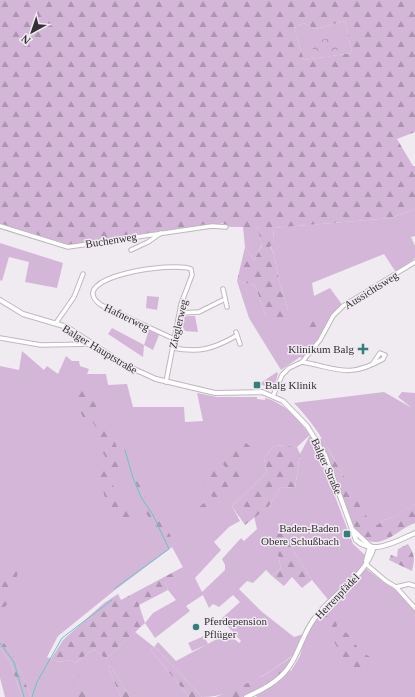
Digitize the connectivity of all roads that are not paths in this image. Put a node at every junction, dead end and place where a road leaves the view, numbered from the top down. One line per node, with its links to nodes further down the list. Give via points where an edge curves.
1 (0, 226): 3 (street, Buchenweg, via 68,247)
2 (226, 227): 3 (street, Buchenweg, via 212,226)
3 (161, 233): 4 (street)
4 (131, 250)
5 (415, 262): 19 (street, Aussichtsweg, via 343,306 333,316 320,340)
6 (190, 268): 12 (street, Zieglerweg, via 192,275); 15 (street, Hafnerweg, via 183,266 136,271 100,282 93,292 101,305)
7 (83, 274): 13 (street, via 74,297)
8 (223, 289): 9 (street)
9 (225, 299): 11 (street); 12 (street, via 199,312)
10 (0, 300): 13 (street, Balger Hauptstraße, via 23,314)
11 (227, 307)
12 (180, 312): 15 (street, Zieglerweg)
13 (56, 323): 16 (street, Balger Hauptstraße)
14 (0, 338): 16 (street, via 41,345)
15 (174, 339): 18 (street, Zieglerweg)
16 (94, 344): 21 (street, Balger Hauptstraße, via 133,370)
17 (240, 344): 18 (street, via 236,334 217,346 200,350)
18 (173, 348): 21 (street, Zieglerweg)
19 (302, 362): 20 (street, via 347,372); 22 (street, Aussichtsweg, via 289,368 282,375)
20 (373, 363)
21 (166, 382): 22 (street, Balger Hauptstraße, via 215,393 255,391)
22 (273, 396): 24 (street, Balger Straße, via 293,410 313,435 325,455 353,536 360,544)
23 (415, 533): 24 (street, via 386,545)
24 (372, 547): 25 (street, Herrenpfädel)
25 (366, 564): 27 (street); 29 (street, Herrenpfädel, via 315,618 288,669 269,686)
26 (415, 586): 27 (street, via 409,584)
27 (396, 587): 28 (street)
28 (415, 608)
29 (246, 697)

